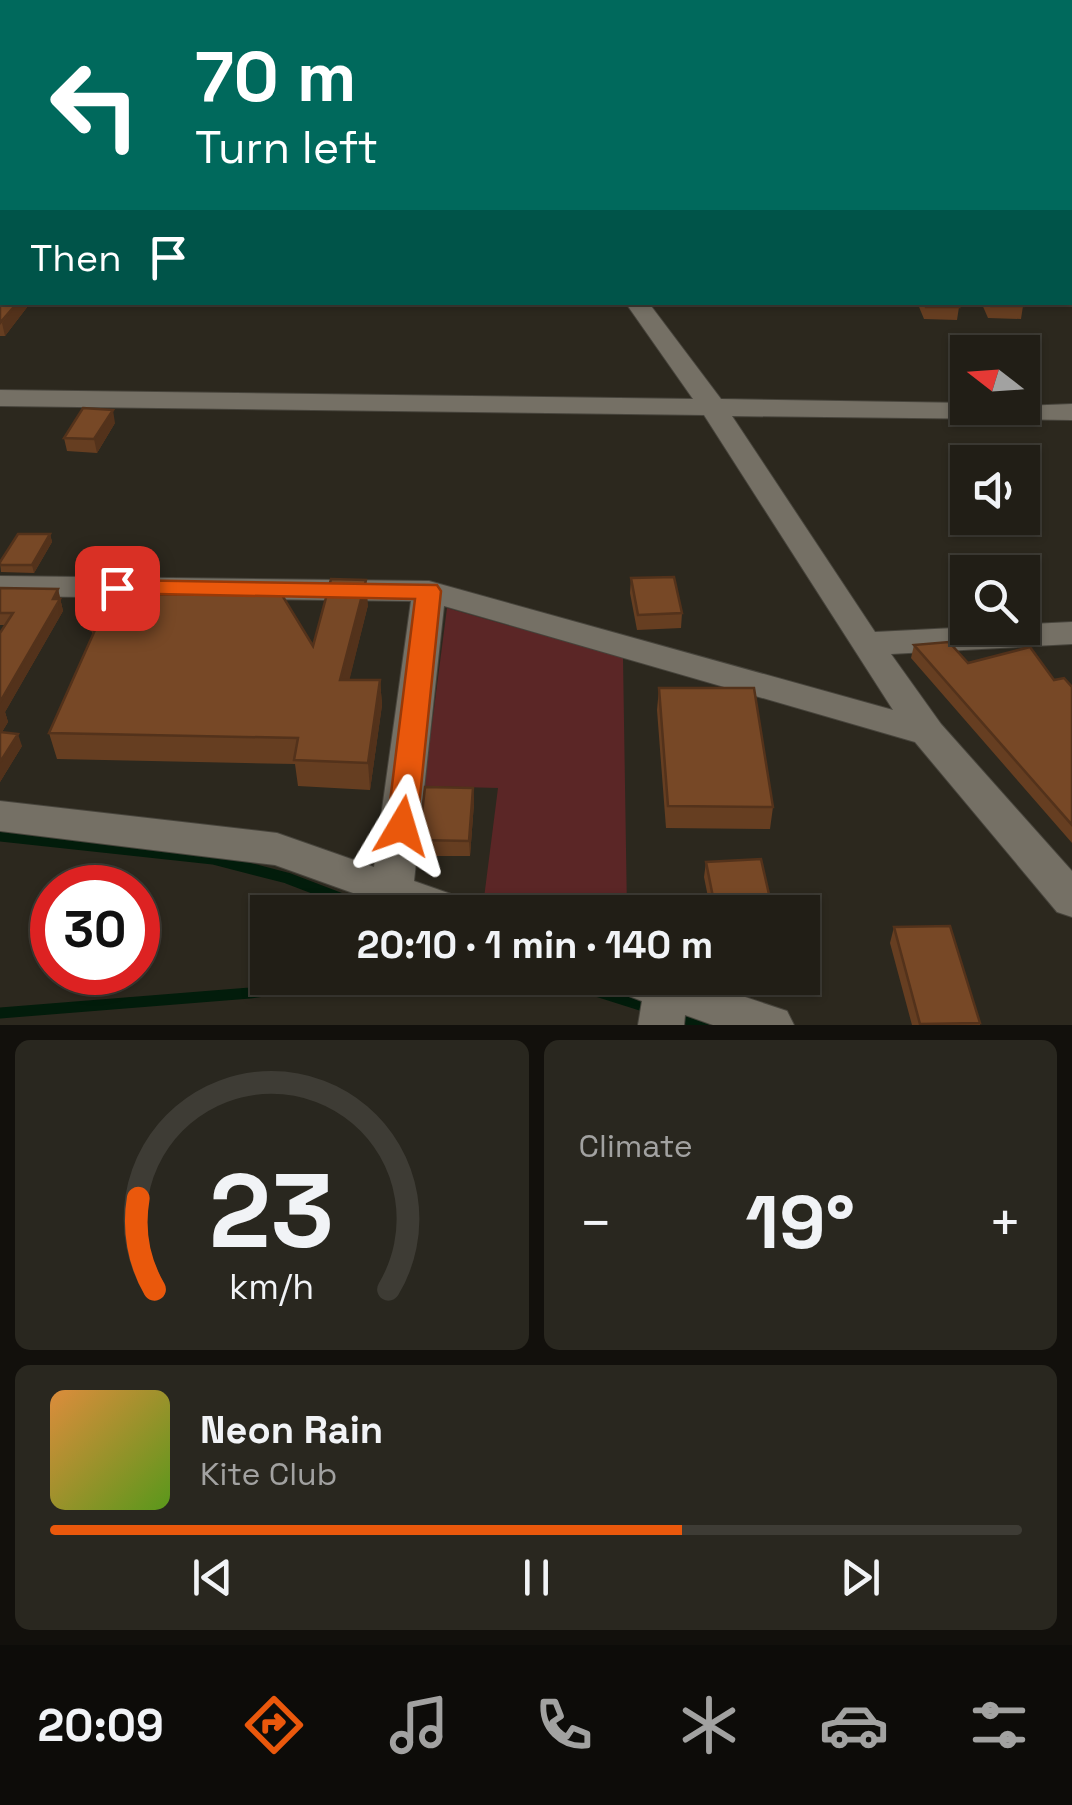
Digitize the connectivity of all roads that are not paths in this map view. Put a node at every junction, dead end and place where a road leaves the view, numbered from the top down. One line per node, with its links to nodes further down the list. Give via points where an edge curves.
1 (638, 305): 3 (street)
2 (0, 398): 3 (street)
3 (712, 406): 4 (street); 8 (street)
4 (1072, 412)
5 (0, 586): 6 (street)
6 (428, 591): 9 (street); 11 (street)
7 (1066, 640): 8 (street)
8 (866, 644): 9 (street)
9 (928, 732): 13 (street)
10 (0, 816): 11 (street, via 277,849)
11 (392, 890): 12 (street)
12 (406, 895)
13 (1072, 900)
14 (653, 997): 15 (street)
15 (771, 1025)

